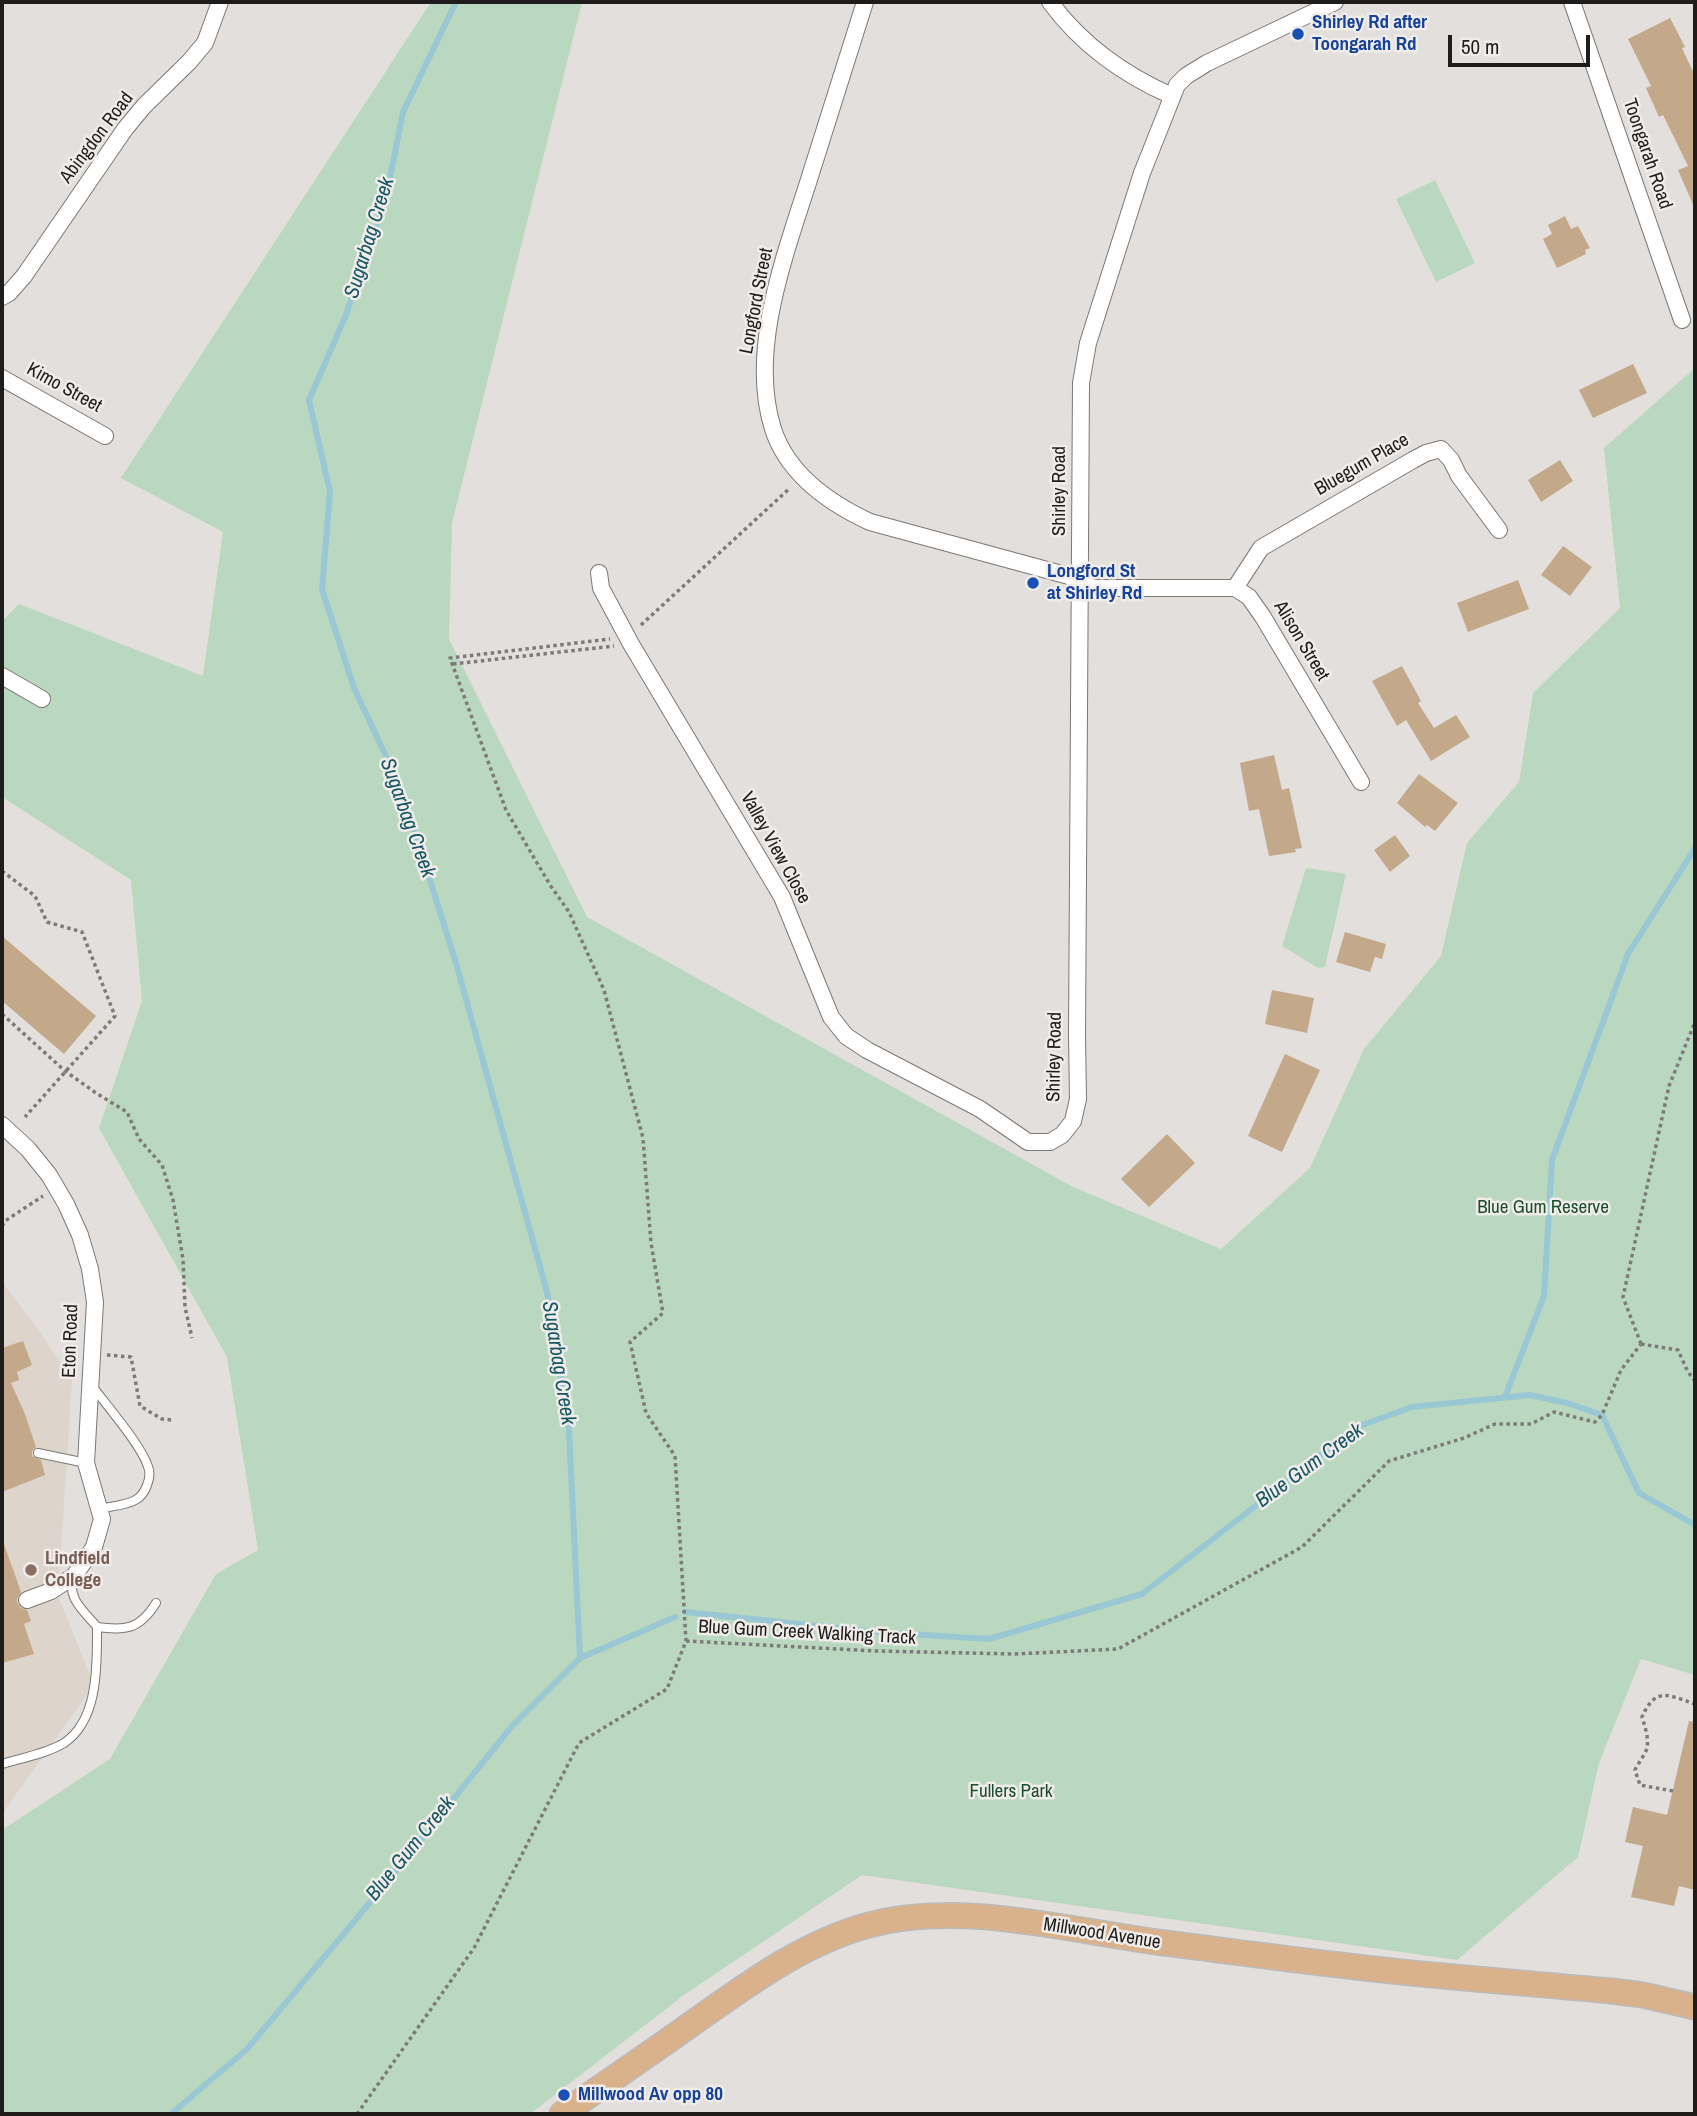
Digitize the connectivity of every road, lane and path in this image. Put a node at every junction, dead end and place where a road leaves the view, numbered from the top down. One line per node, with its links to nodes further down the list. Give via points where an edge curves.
1 (220, 2): 7 (street, Abingdon Road, via 205,43 125,129 24,276)
2 (864, 2): 11 (street, Longford Street, via 785,257 767,335 765,385 774,429 785,455)
3 (1050, 2): 6 (street, via 1094,48 1136,79)
4 (1335, 2): 6 (street, Shirley Road, via 1196,69 1177,85)
5 (1572, 2): 8 (street, Toongarah Road)
6 (1172, 96): 14 (street, Shirley Road, via 1142,173 1084,361)
7 (2, 297)
8 (1682, 320)
9 (2, 378): 10 (street, Kimo Street)
10 (105, 436)
11 (802, 476): 14 (street, Longford Street, via 825,498 870,522); 16 (path)
12 (1499, 530): 15 (street, Bluegum Place, via 1441,449 1413,460 1261,548)
13 (598, 573): 16 (street, Valley View Close, via 601,588)
14 (1081, 582): 15 (street, via 1093,588); 26 (street, Shirley Road, via 1078,1100 1073,1121 1062,1135 1049,1142)
15 (1235, 588): 19 (street, Alison Street, via 1249,597 1263,617)
16 (629, 640): 26 (street, Valley View Close, via 782,897 831,1017 846,1036); 42 (path, via 453,664 506,810 569,912 604,990 643,1138 651,1243 663,1313 630,1342 646,1413 675,1456)
17 (2, 676): 18 (street)
18 (42, 699)
19 (1361, 782)
20 (3, 872): 23 (path, via 35,896 47,922 82,932 115,1016)
21 (2, 1014): 23 (path)
22 (1695, 1022): 30 (path, via 1669,1086 1623,1297)
23 (65, 1071): 24 (path); 29 (path, via 127,1112 139,1139 162,1165 173,1200)
24 (25, 1117)
25 (2, 1125): 27 (street, Eton Road)
26 (1028, 1142)
27 (57, 1187): 28 (path); 31 (street, Eton Road, via 90,1269 95,1302)
28 (2, 1226)
29 (192, 1338)
30 (1642, 1343): 32 (path, via 1678,1350); 42 (path, Blue Gum Creek Walking Track, via 1620,1370 1595,1422 1554,1412 1531,1424 1495,1424 1389,1461 1302,1546 1118,1649 1015,1654)
31 (92, 1353): 33 (street, Eton Road); 34 (path, via 131,1357 140,1406)
32 (1695, 1381)
33 (91, 1385): 36 (street, Eton Road); 37 (lane, via 149,1468 144,1492 137,1499)
34 (172, 1420)
35 (38, 1453): 36 (lane)
36 (86, 1462): 37 (street, Eton Road)
37 (99, 1509): 38 (street, Eton Road, via 102,1519 94,1547)
38 (74, 1576): 39 (street, Eton Road); 41 (lane, via 71,1591 75,1601)
39 (27, 1601)
40 (156, 1603): 41 (lane, via 148,1615 126,1629)
41 (97, 1627): 44 (lane, via 91,1704 83,1723 63,1743)
42 (686, 1641): 47 (path, Blue Gum Creek Walking Track, via 667,1689 579,1743 474,1948)
43 (1695, 1704): 45 (path, via 1667,1695 1654,1698 1642,1717 1647,1750 1635,1770 1640,1785)
44 (2, 1765)
45 (1673, 1791)
46 (1695, 2007): 48 (main road, Millwood Avenue, via 1612,1991 1357,1967 1004,1919 923,1916 870,1925 792,1956)
47 (357, 2114)
48 (562, 2114)

